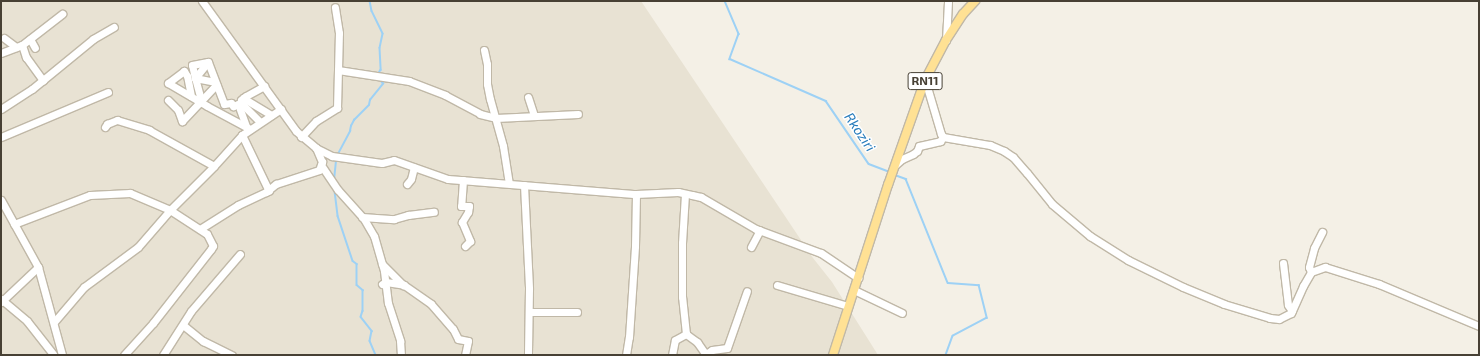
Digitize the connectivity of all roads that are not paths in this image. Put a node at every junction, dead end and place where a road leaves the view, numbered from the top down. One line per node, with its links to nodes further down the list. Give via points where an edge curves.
1 (202, 1): 21 (street)
2 (948, 1): 9 (street)
3 (975, 1): 9 (main road, RN11)
4 (335, 7): 15 (street, via 339,26)
5 (62, 14): 8 (street)
6 (114, 27): 18 (street, via 92,38)
7 (4, 38): 10 (street)
8 (30, 39): 10 (street); 11 (street)
9 (946, 40): 19 (main road, RN11)
10 (19, 46): 13 (street); 18 (street)
11 (35, 48)
12 (484, 50): 33 (street, via 487,84)
13 (1, 53)
14 (208, 62): 16 (street); 17 (street); 17 (street, via 192,65)
15 (338, 70): 33 (street, via 409,81 444,95 480,114); 40 (street, via 337,108 316,121)
16 (212, 73): 17 (street); 20 (street)
17 (195, 78): 20 (street); 26 (street)
18 (43, 80): 27 (street)
19 (926, 80): 41 (street); 47 (main road, RN11)
20 (216, 83): 25 (street, via 224,104); 26 (street)
21 (264, 86): 25 (street); 28 (street)
22 (108, 92): 39 (street)
23 (528, 96): 32 (street)
24 (168, 100): 26 (street, via 178,110 182,121)
25 (237, 103): 30 (street); 31 (street); 34 (street); 35 (street); 37 (street)
26 (193, 104): 31 (street)
27 (1, 108)
28 (281, 109): 30 (street); 40 (street)
29 (578, 114): 32 (street)
30 (271, 115): 35 (street)
31 (226, 116): 34 (street)
32 (534, 116): 33 (street)
33 (496, 118): 50 (street)
34 (233, 119): 37 (street)
35 (260, 122): 37 (street)
36 (105, 127): 45 (street, via 117,120 149,130)
37 (248, 127): 38 (street)
38 (242, 134): 45 (street); 53 (street)
39 (1, 137)
40 (301, 137): 42 (street)
41 (943, 137): 47 (street, via 940,141 919,146 917,151); 79 (street, via 990,144 1004,151 1013,157 1052,204 1073,223 1099,243 1163,278 1208,298 1270,318 1284,318)
42 (316, 148): 43 (street); 44 (street)
43 (329, 155): 46 (street, via 382,163 394,160); 48 (street)
44 (321, 165): 48 (street); 53 (street, via 319,170 276,184)
45 (214, 166): 57 (street)
46 (414, 167): 49 (street, via 448,179); 51 (street)
47 (894, 167): 71 (main road, RN11)
48 (327, 173): 59 (street)
49 (463, 180): 50 (street); 64 (street, via 461,206 470,206 462,222 470,241)
50 (509, 183): 52 (street)
51 (407, 184)
52 (524, 185): 54 (street); 80 (street)
53 (269, 191): 61 (street, via 238,205)
54 (636, 194): 55 (street); 96 (street, via 635,246)
55 (685, 194): 62 (street, via 701,197); 86 (street, via 682,297)
56 (1, 200): 60 (street)
57 (170, 210): 60 (street, via 130,193 90,195); 61 (street); 83 (street, via 138,248 84,287)
58 (434, 212): 59 (street, via 394,219)
59 (362, 217): 68 (street, via 374,236)
60 (14, 224): 69 (street)
61 (200, 229): 90 (street, via 213,246 153,323)
62 (760, 230): 65 (street); 71 (street, via 821,253)
63 (1322, 232): 70 (street, via 1314,248 1309,267)
64 (465, 246)
65 (751, 247)
66 (240, 254): 84 (street, via 191,311)
67 (1283, 263): 79 (street, via 1288,305)
68 (382, 266): 72 (street); 73 (street)
69 (38, 267): 77 (street); 83 (street)
70 (1311, 272): 79 (street); 85 (street, via 1325,267 1362,278 1397,290)
71 (858, 278): 75 (main road, RN11)
72 (384, 283): 73 (street); 93 (street, via 400,341)
73 (404, 285): 94 (street, via 431,304 453,329 458,339 468,340)
74 (777, 285): 78 (street)
75 (854, 290): 78 (main road, RN11); 82 (street)
76 (747, 291): 88 (street, via 726,348 712,350)
77 (2, 300): 89 (street, via 27,321)
78 (848, 306): 98 (main road, RN11)
79 (1292, 311)
80 (529, 312): 81 (street); 95 (street)
81 (577, 312)
82 (902, 314)
83 (54, 322): 87 (street)
84 (183, 325): 91 (street); 92 (street, via 203,341)
85 (1479, 326)
86 (686, 334): 88 (street, via 697,342); 97 (street, via 675,340)
87 (61, 352): 89 (street)
88 (706, 354)
89 (53, 355)
90 (124, 355)
91 (163, 355)
92 (232, 355)
93 (401, 355)
94 (465, 355)
95 (528, 355)
96 (626, 355)
97 (672, 355)
98 (833, 355)

